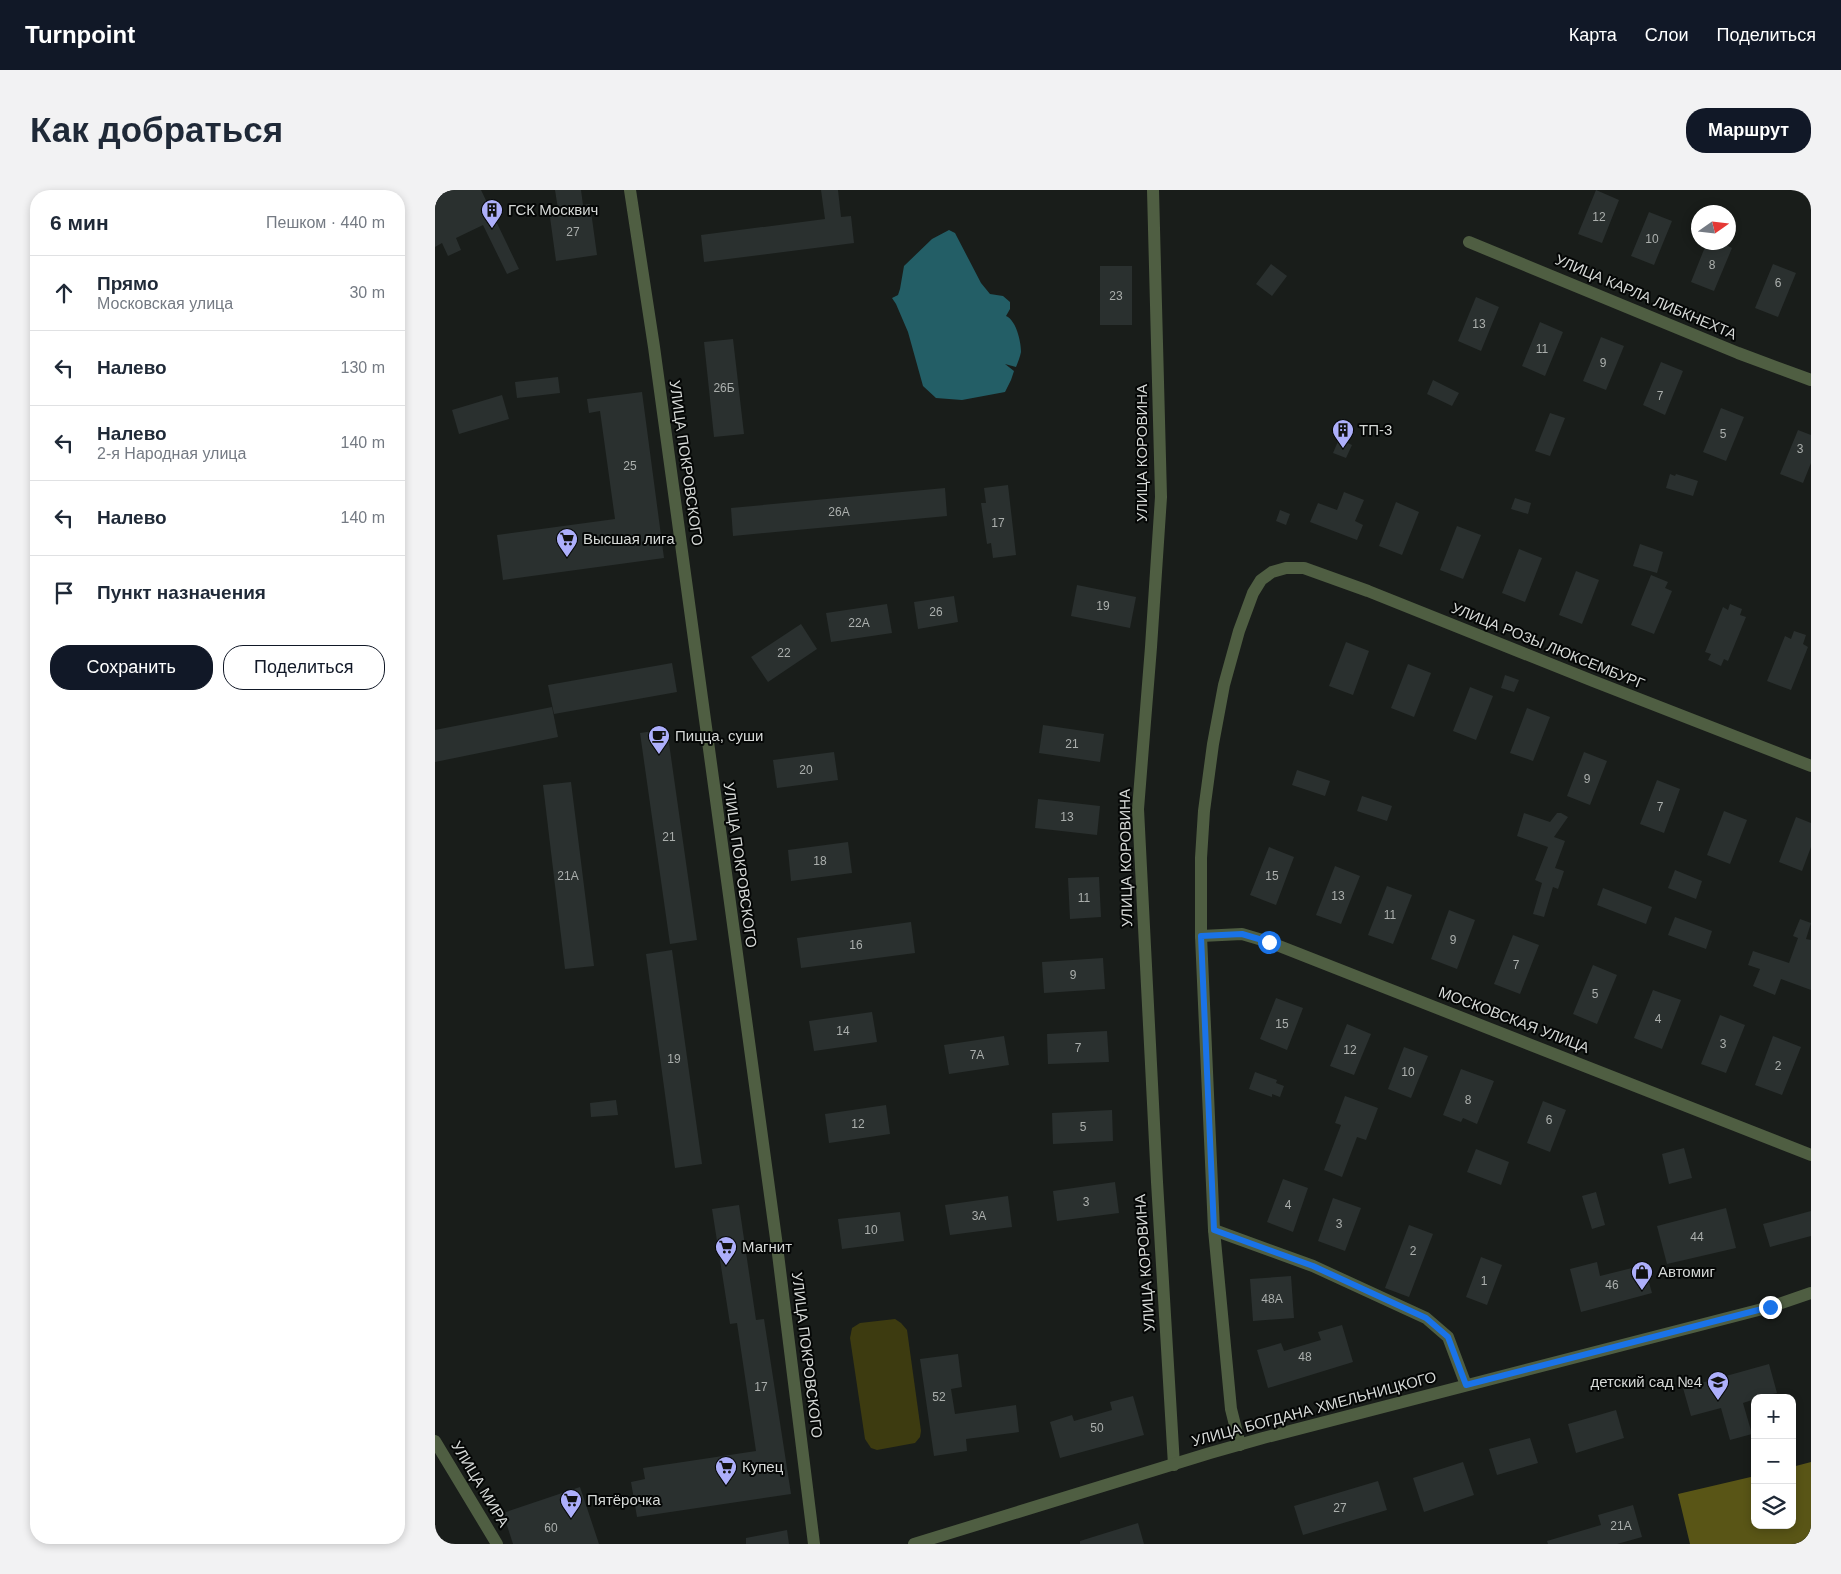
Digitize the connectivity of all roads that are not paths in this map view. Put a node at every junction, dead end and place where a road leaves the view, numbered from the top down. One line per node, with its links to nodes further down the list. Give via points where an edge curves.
1 (630, 190): 15 (street, УЛИЦА ПОКРОВСКОГО, via 777,1246)
2 (1153, 190): 13 (street, УЛИЦА КОРОВИНА, via 1161,497 1138,809)
3 (1469, 242): 4 (street, УЛИЦА КАРЛА ЛИБКНЕХТА)
4 (1811, 380)
5 (1811, 766): 6 (street, УЛИЦА РОЗЫ ЛЮКСЕМБУРГ, via 1368,591 1304,568 1286,568 1261,580 1253,593 1224,685 1204,812)
6 (1201, 936): 7 (street, МОСКОВСКАЯ УЛИЦА, via 1242,934 1269,942); 8 (street)
7 (1811, 1155)
8 (1214, 1230): 10 (street, via 1313,1266 1426,1318 1448,1337); 12 (street, via 1231,1409)
9 (1811, 1294): 10 (street, УЛИЦА БОГДАНА ХМЕЛЬНИЦКОГО)
10 (1466, 1385): 12 (street, УЛИЦА БОГДАНА ХМЕЛЬНИЦКОГО)
11 (435, 1441): 14 (street, УЛИЦА МИРА)
12 (1240, 1445): 13 (street, УЛИЦА БОГДАНА ХМЕЛЬНИЦКОГО)
13 (1174, 1465): 16 (street, УЛИЦА БОГДАНА ХМЕЛЬНИЦКОГО)
14 (497, 1544)
15 (814, 1544)
16 (914, 1544)

